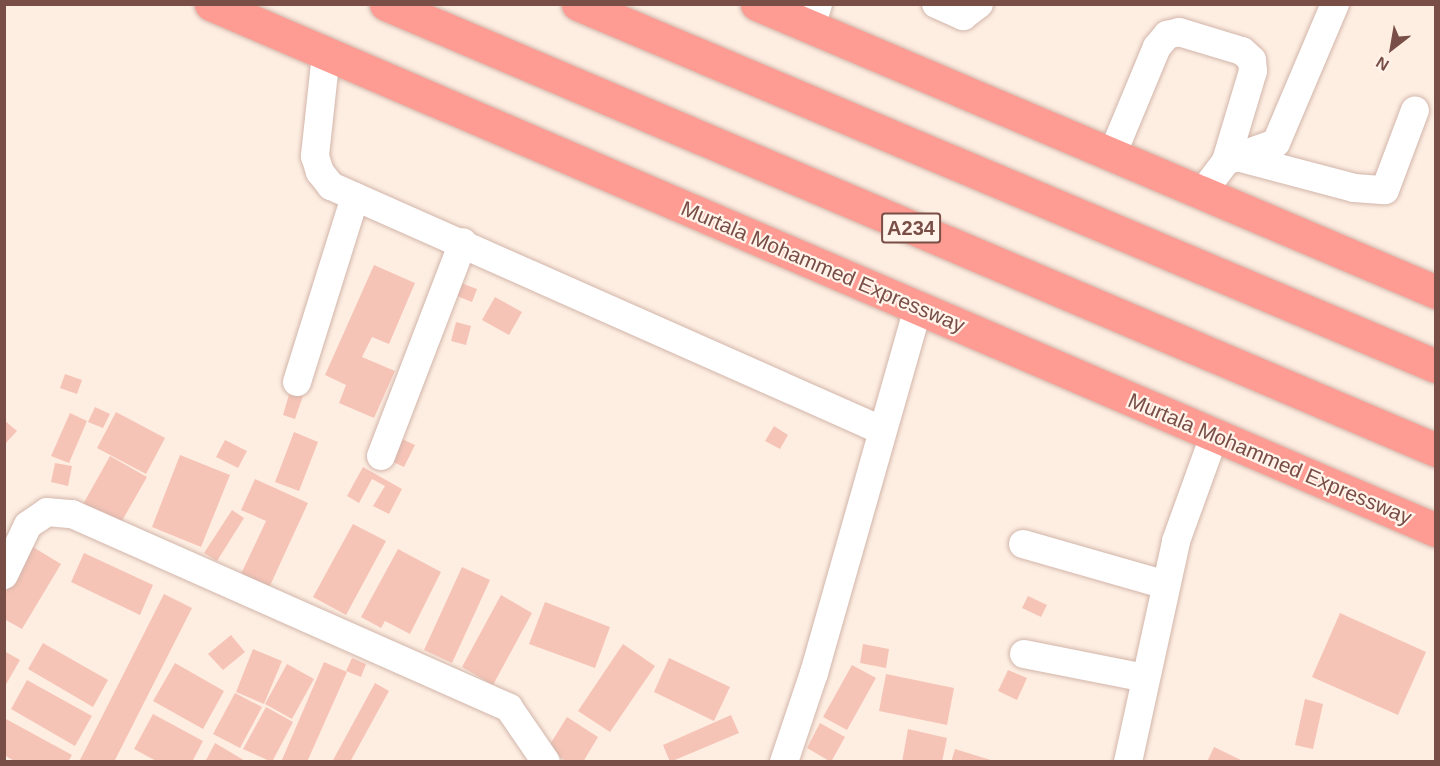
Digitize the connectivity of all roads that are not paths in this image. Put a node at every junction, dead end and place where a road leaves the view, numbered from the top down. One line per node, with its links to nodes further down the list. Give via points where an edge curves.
1 (211, 4): 9 (highway, Murtala Mohammed Expressway)
2 (386, 4): 22 (highway, A234)
3 (578, 4): 18 (highway)
4 (757, 4): 8 (highway)
5 (936, 4): 6 (street, via 963,16)
6 (979, 4)
7 (1335, 4): 12 (street, via 1283,133 1266,148)
8 (814, 16): 11 (highway)
9 (326, 54): 14 (street, via 315,156 320,172 331,186); 17 (highway, Murtala Mohammed Expressway)
10 (1416, 110): 12 (street, via 1385,190 1354,188)
11 (1112, 155): 12 (street, via 1157,46 1167,35 1179,32 1242,51 1252,60); 13 (highway)
12 (1231, 159): 13 (street)
13 (1202, 193): 16 (highway)
14 (355, 197): 15 (street); 19 (street)
15 (463, 242): 20 (street); 23 (street)
16 (1436, 292)
17 (918, 308): 20 (street); 21 (highway, Murtala Mohammed Expressway)
18 (1436, 366)
19 (297, 382)
20 (881, 430): 32 (street, via 814,672)
21 (1214, 436): 24 (highway, Murtala Mohammed Expressway); 28 (street, via 1176,541)
22 (1436, 450)
23 (381, 456)
24 (1436, 530)
25 (11, 538): 27 (street); 31 (street, via 47,512 72,514 509,708)
26 (1023, 544): 28 (street)
27 (4, 574)
28 (1166, 585): 30 (street)
29 (1024, 654): 30 (street)
30 (1145, 678): 33 (street)
31 (546, 762)
32 (784, 762)
33 (1128, 762)

